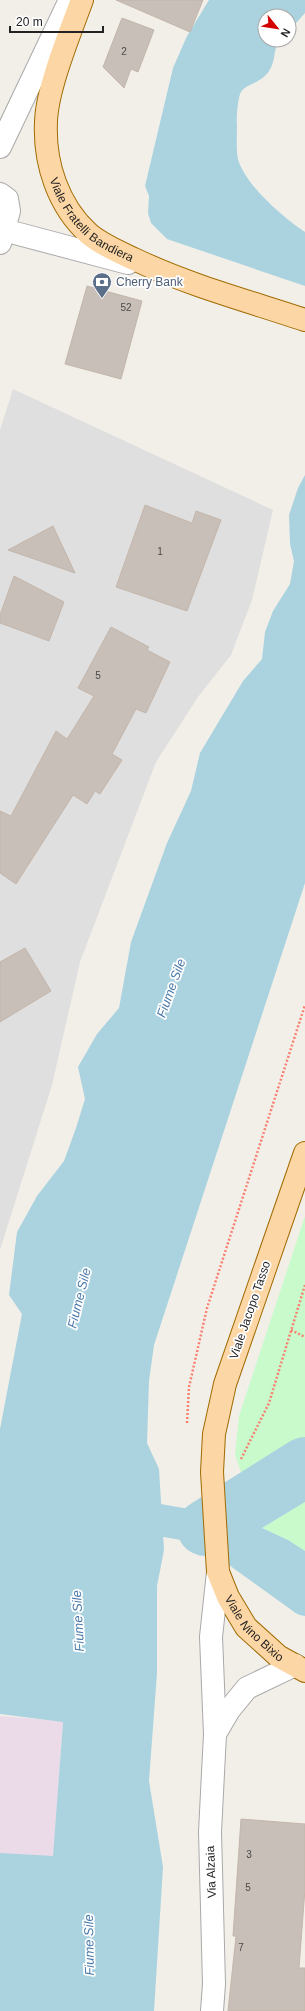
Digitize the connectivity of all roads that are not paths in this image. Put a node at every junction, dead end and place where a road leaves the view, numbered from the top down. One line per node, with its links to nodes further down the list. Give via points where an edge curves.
1 (70, 0): 3 (street)
2 (82, 0): 6 (main road, Viale Fratelli Bandiera, via 56,74 46,121 47,146 54,180 64,202 89,234 106,246)
3 (0, 148)
4 (0, 194): 5 (street, via 9,204)
5 (1, 234): 6 (street, via 60,243)
6 (162, 272): 7 (main road, Viale Fratelli Bandiera)
7 (305, 320)
8 (305, 1152): 9 (main road, Viale Jacopo Tasso, via 225,1384 214,1434 212,1472)
9 (218, 1572): 10 (main road, Viale Nino Bixio, via 228,1597 246,1627 278,1656); 11 (street, Via Alzaia, via 211,1637)
10 (300, 1668): 11 (street, Via Alzaia, via 247,1688 228,1710)
11 (215, 1734): 12 (street, Via Alzaia, via 210,1832 214,1984)
12 (212, 2011)

